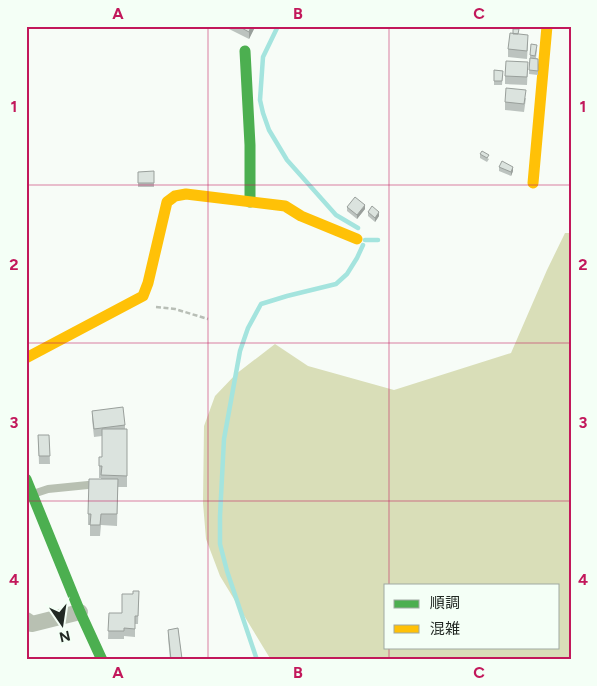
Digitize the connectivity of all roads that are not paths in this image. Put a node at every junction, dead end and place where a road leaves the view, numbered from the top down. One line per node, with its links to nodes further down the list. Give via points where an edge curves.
1 (547, 26): 3 (street)
2 (245, 51): 4 (street)
3 (533, 183)
4 (250, 202): 5 (street, via 286,206 301,216); 6 (street, via 186,194 170,198 143,296)
5 (357, 239)
6 (26, 358)
7 (26, 479): 9 (street)
8 (88, 485): 9 (lane)
9 (32, 494): 10 (street)
10 (80, 612): 11 (street); 12 (street)
11 (28, 626)
12 (102, 660)

